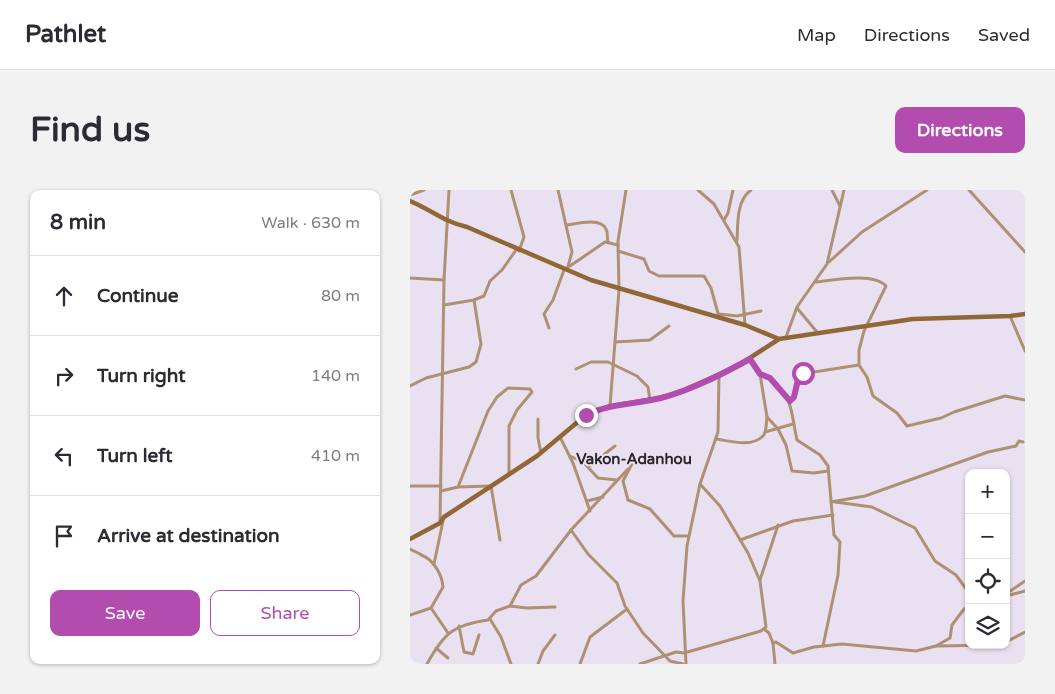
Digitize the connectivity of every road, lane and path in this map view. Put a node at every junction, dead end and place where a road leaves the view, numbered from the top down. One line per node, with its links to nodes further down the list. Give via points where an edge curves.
1 (424, 190): 13 (street)
2 (449, 190): 17 (street)
3 (510, 190): 22 (street, via 524,237 524,244)
4 (558, 190): 18 (street)
5 (626, 190): 21 (street)
6 (698, 190): 16 (street, via 714,204)
7 (733, 190): 16 (street)
8 (751, 190): 20 (street, via 740,209)
9 (832, 190): 15 (street)
10 (844, 190): 15 (street)
11 (927, 190): 25 (street, via 862,232)
12 (969, 190): 24 (street)
13 (410, 195)
14 (410, 201): 17 (main road)
15 (841, 206): 25 (street)
16 (724, 220): 20 (street)
17 (448, 222): 22 (main road); 28 (street)
18 (567, 225): 19 (street, via 596,223 607,230); 26 (street, via 572,252)
19 (608, 242): 21 (street); 26 (street)
20 (737, 242): 36 (street)
21 (618, 246): 23 (street)
22 (518, 250): 26 (main road); 31 (street, via 490,281 484,296)
23 (618, 252): 30 (street); 37 (street, via 644,259 649,271 659,276 704,276 708,279)
24 (1025, 252)
25 (827, 264): 29 (street)
26 (567, 269): 30 (main road); 42 (street, via 544,314)
27 (410, 278): 28 (street)
28 (444, 280): 32 (street)
29 (815, 282): 33 (street); 40 (street, via 868,278 885,284 886,289)
30 (619, 290): 37 (main road); 46 (street)
31 (474, 300): 32 (street); 52 (street, via 480,332 478,358 469,367)
32 (444, 305): 52 (street)
33 (797, 308): 43 (street); 44 (street)
34 (761, 311): 36 (street)
35 (1025, 314): 38 (main road)
36 (744, 315): 37 (street); 39 (street)
37 (719, 316): 39 (main road)
38 (1010, 316): 40 (main road, via 932,318); 47 (street)
39 (745, 324): 45 (main road)
40 (866, 325): 43 (main road); 50 (street, via 859,350)
41 (669, 326): 46 (street, via 650,340)
42 (549, 328)
43 (817, 332): 44 (main road)
44 (786, 337): 45 (main road)
45 (779, 339): 48 (main road)
46 (615, 342): 49 (street)
47 (1025, 351)
48 (750, 359): 53 (street); 54 (main road)
49 (613, 364): 51 (street, via 591,362); 56 (street, via 637,376 648,387); 59 (street)
50 (860, 365): 57 (street, via 873,396 897,412 907,426 1006,396); 58 (street, via 800,374 794,398)
51 (576, 369)
52 (443, 374): 55 (street); 79 (street)
53 (760, 374): 58 (street, via 770,378); 60 (street)
54 (719, 375): 56 (main road, via 686,390); 66 (street, via 720,417)
55 (410, 386)
56 (650, 400): 59 (main road)
57 (1025, 400)
58 (790, 401): 62 (street)
59 (610, 406): 65 (main road, via 586,415)
60 (767, 416): 63 (street); 64 (street)
61 (538, 419): 69 (street)
62 (794, 424): 63 (street); 74 (street, via 797,440 820,455)
63 (778, 429): 64 (street); 74 (street, via 786,445 792,471 814,473)
64 (765, 432): 66 (street, via 751,442)
65 (560, 437): 69 (main road); 70 (street)
66 (716, 438): 77 (street)
67 (1023, 442): 85 (street, via 939,468 865,496)
68 (615, 446): 72 (street)
69 (541, 453): 75 (main road)
70 (570, 456): 72 (street); 84 (street)
71 (634, 460): 73 (street)
72 (588, 466): 76 (street, via 598,478)
73 (628, 470): 76 (street); 92 (street, via 623,484 628,500 650,509 674,536)
74 (828, 470): 85 (street)
75 (510, 474): 80 (main road); 81 (street, via 509,426 532,392 530,389 508,388 492,403)
76 (617, 480): 83 (street)
77 (700, 484): 92 (street); 95 (street, via 720,506)
78 (410, 486): 79 (street)
79 (440, 486): 82 (street)
80 (491, 486): 81 (street); 88 (main road); 94 (street)
81 (458, 487): 82 (street)
82 (440, 491): 89 (street)
83 (605, 496): 84 (street); 86 (street)
84 (586, 501): 86 (street)
85 (831, 502): 87 (street); 100 (street, via 872,506 915,528 935,561 956,574)
86 (590, 511): 91 (street)
87 (833, 515): 90 (street, via 799,519); 119 (street, via 834,535 840,542 838,575)
88 (444, 517): 89 (main road); 97 (street)
89 (440, 523): 93 (main road)
90 (778, 526): 95 (street); 98 (street)
91 (571, 530): 104 (street, via 536,576 521,585); 107 (street, via 588,554 617,583)
92 (688, 536): 123 (street, via 684,574)
93 (410, 539)
94 (500, 540)
95 (740, 540): 98 (street)
96 (410, 549): 97 (street)
97 (434, 564): 106 (street, via 443,585)
98 (760, 581): 112 (street)
99 (1025, 581): 102 (street)
100 (965, 587)
101 (1025, 591): 103 (street)
102 (1010, 592)
103 (1010, 594)
104 (510, 606): 105 (street); 110 (street, via 496,611)
105 (555, 607)
106 (430, 608): 109 (street); 114 (street)
107 (627, 609): 124 (street, via 643,633); 129 (street, via 590,637)
108 (965, 609): 120 (street, via 952,625 950,638)
109 (410, 615)
110 (490, 619): 111 (street); 127 (street, via 502,637)
111 (459, 626): 114 (street); 115 (street, via 464,652 473,654)
112 (764, 629): 118 (street); 123 (street)
113 (1025, 632): 117 (street)
114 (448, 633): 122 (street)
115 (479, 635)
116 (555, 635): 128 (street, via 542,651)
117 (1010, 640)
118 (773, 643): 119 (street, via 784,646 790,653); 132 (street)
119 (823, 646): 120 (street, via 842,644 916,651)
120 (936, 646): 121 (street)
121 (965, 646)
122 (436, 648): 125 (street); 126 (street)
123 (684, 653): 124 (street); 131 (street)
124 (666, 656): 130 (street); 131 (street, via 670,661)
125 (448, 658)
126 (427, 664)
127 (510, 664)
128 (538, 664)
129 (580, 664)
130 (640, 664)
131 (684, 664)
132 (775, 664)

